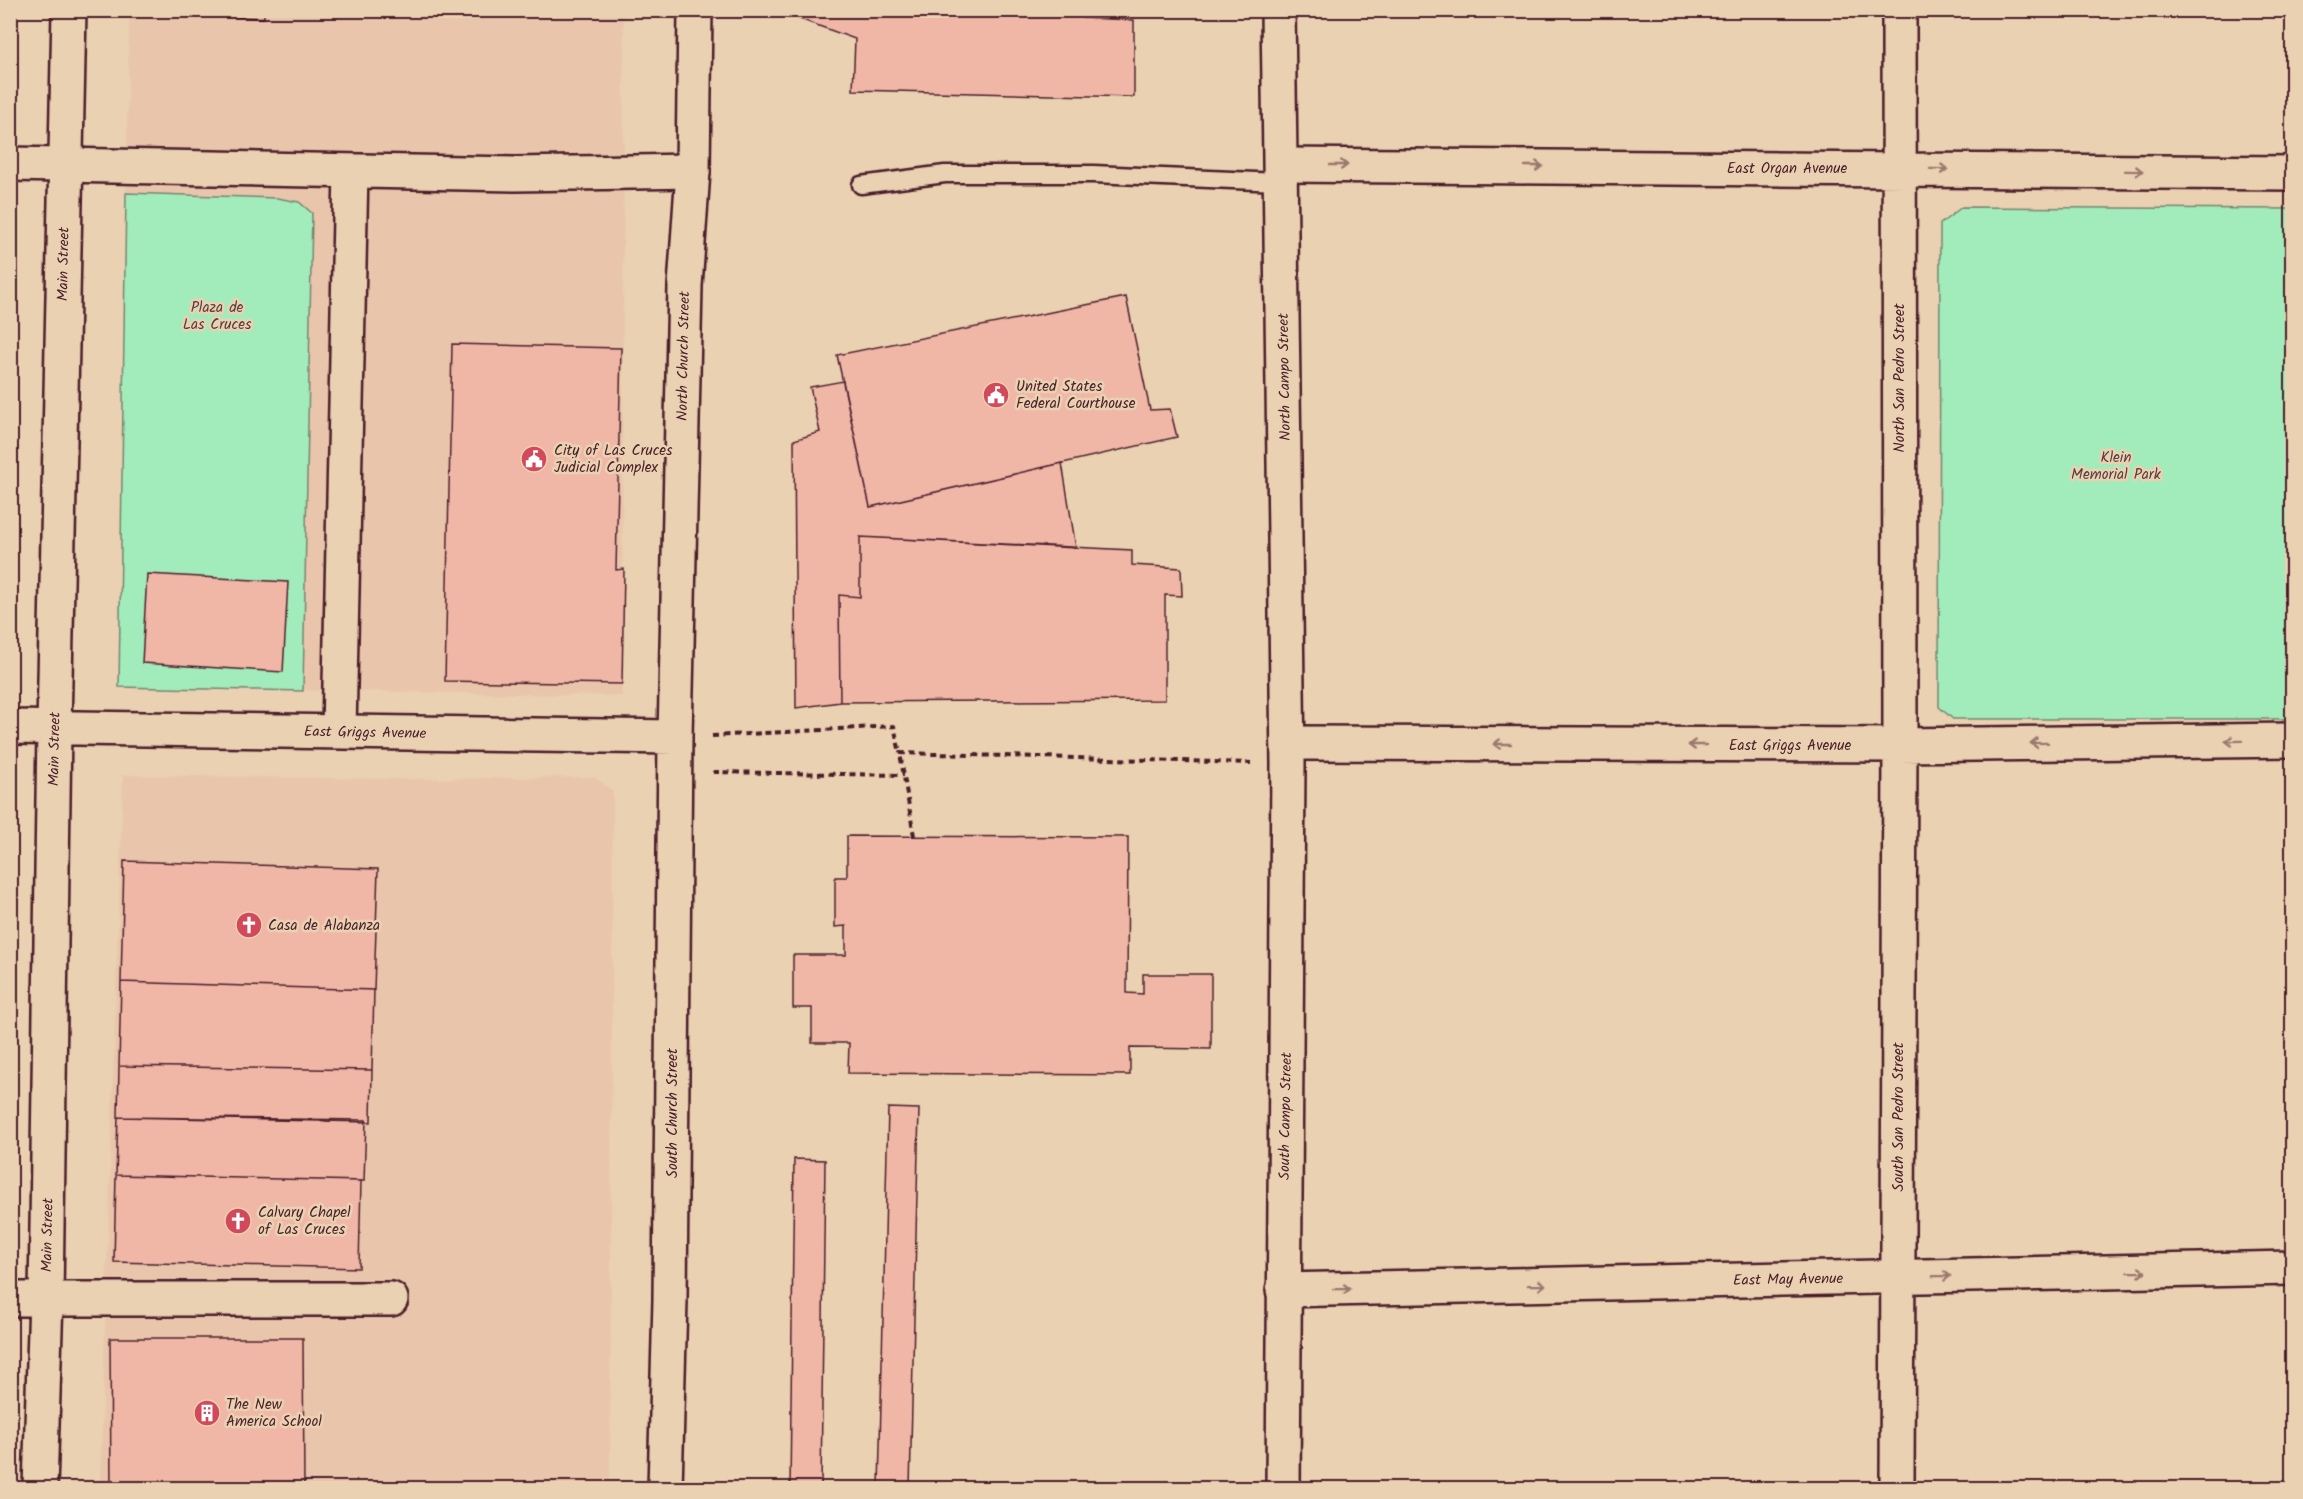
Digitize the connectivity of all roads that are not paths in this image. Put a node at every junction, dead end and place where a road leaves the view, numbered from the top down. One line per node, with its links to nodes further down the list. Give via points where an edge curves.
1 (69, 10): 6 (street, Main Street)
2 (695, 10): 9 (street, North Church Street)
3 (1278, 10): 10 (street, North Campo Street)
4 (1899, 10): 7 (street, North San Pedro Street)
5 (10, 164): 6 (street)
6 (65, 165): 8 (street); 14 (street, Main Street)
7 (1898, 168): 10 (street, East Organ Avenue, one-way to 7); 11 (street, East Organ Avenue, one-way to 11); 18 (street, North San Pedro Street)
8 (351, 171): 9 (street); 15 (street)
9 (693, 171): 16 (street, North Church Street, via 685,286)
10 (1281, 173): 12 (lane, via 945,174); 19 (street, North Campo Street)
11 (2292, 173)
12 (861, 186)
13 (10, 727): 14 (street, East Griggs Avenue)
14 (54, 728): 15 (street, East Griggs Avenue); 23 (street, Main Street)
15 (339, 731): 16 (street, East Griggs Avenue)
16 (675, 737): 27 (street, South Church Street)
17 (2292, 740): 18 (street, East Griggs Avenue, one-way to 18)
18 (1900, 745): 19 (street, East Griggs Avenue, one-way to 19); 21 (street, South San Pedro Street)
19 (1288, 754): 22 (street, South Campo Street)
20 (2292, 1268): 21 (street, East May Avenue, one-way to 20)
21 (1897, 1277): 22 (street, East May Avenue, one-way to 21); 29 (street, South San Pedro Street)
22 (1283, 1290): 28 (street, South Campo Street)
23 (46, 1298): 24 (street); 25 (street); 26 (street, Main Street)
24 (10, 1299)
25 (390, 1299)
26 (40, 1488)
27 (665, 1488)
28 (1283, 1488)
29 (1897, 1488)

